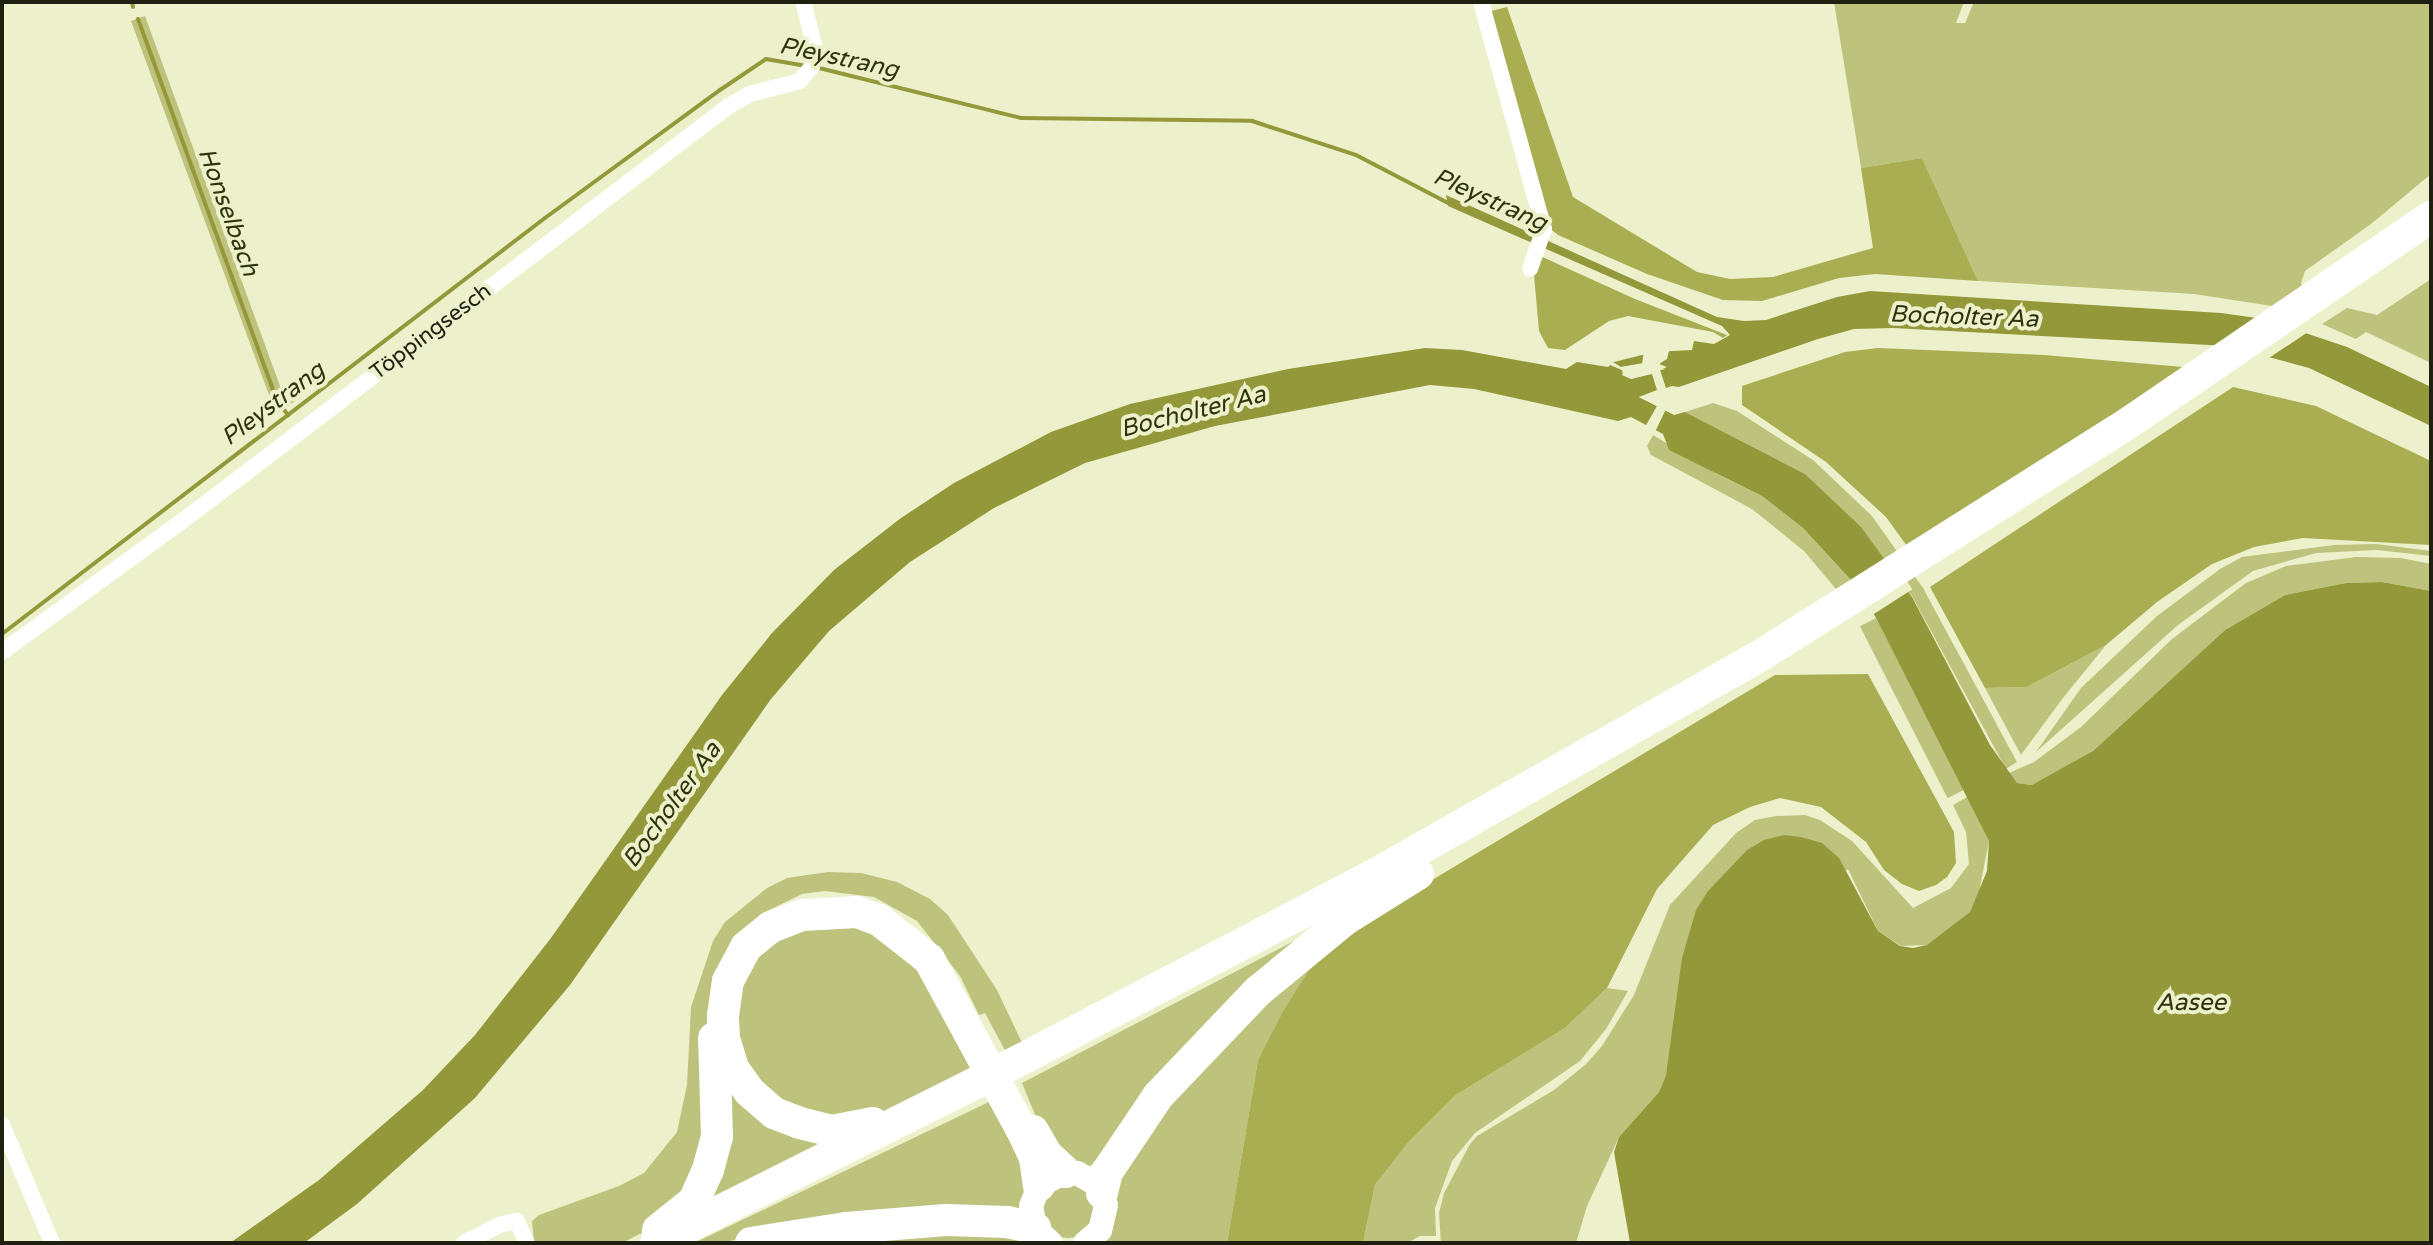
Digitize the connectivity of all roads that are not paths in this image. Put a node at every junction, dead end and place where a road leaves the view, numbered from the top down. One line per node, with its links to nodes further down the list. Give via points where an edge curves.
1 (803, 2): 7 (street, Töppingsesch, via 815,48 812,66 800,81 750,94 729,106 202,507)
2 (1481, 2): 5 (street, via 1543,231)
3 (2431, 217): 6 (highway)
4 (2431, 234): 6 (highway)
5 (1532, 260)
6 (2365, 272): 8 (highway, via 2133,428)
7 (2, 652)
8 (1767, 660): 9 (highway); 11 (highway, via 1367,879)
9 (1510, 815): 14 (highway, via 1346,919 1257,992 1158,1096 1107,1172); 21 (highway, via 1113,1028)
10 (972, 1023): 11 (highway, via 929,959 879,920 857,912 802,915 771,927 740,958 728,981 723,1016 726,1050 749,1091 774,1113 800,1123 832,1131 864,1126); 13 (highway, via 1026,1128 1047,1155); 19 (highway, via 934,952 883,909 820,901 789,907 762,922 725,966 717,995 717,1137 708,1170 694,1201)
11 (980, 1081): 20 (highway)
12 (2, 1125): 16 (street)
13 (1052, 1179): 14 (main road, via 1087,1177); 15 (main road, via 1031,1206)
14 (1102, 1193): 23 (main road, via 1105,1218)
15 (1043, 1236): 22 (highway, via 1007,1222 946,1220)
16 (52, 1243)
17 (464, 1243): 18 (street, via 517,1221)
18 (527, 1243)
19 (636, 1243)
20 (656, 1243)
21 (681, 1243)
22 (751, 1243)
23 (1085, 1243)

